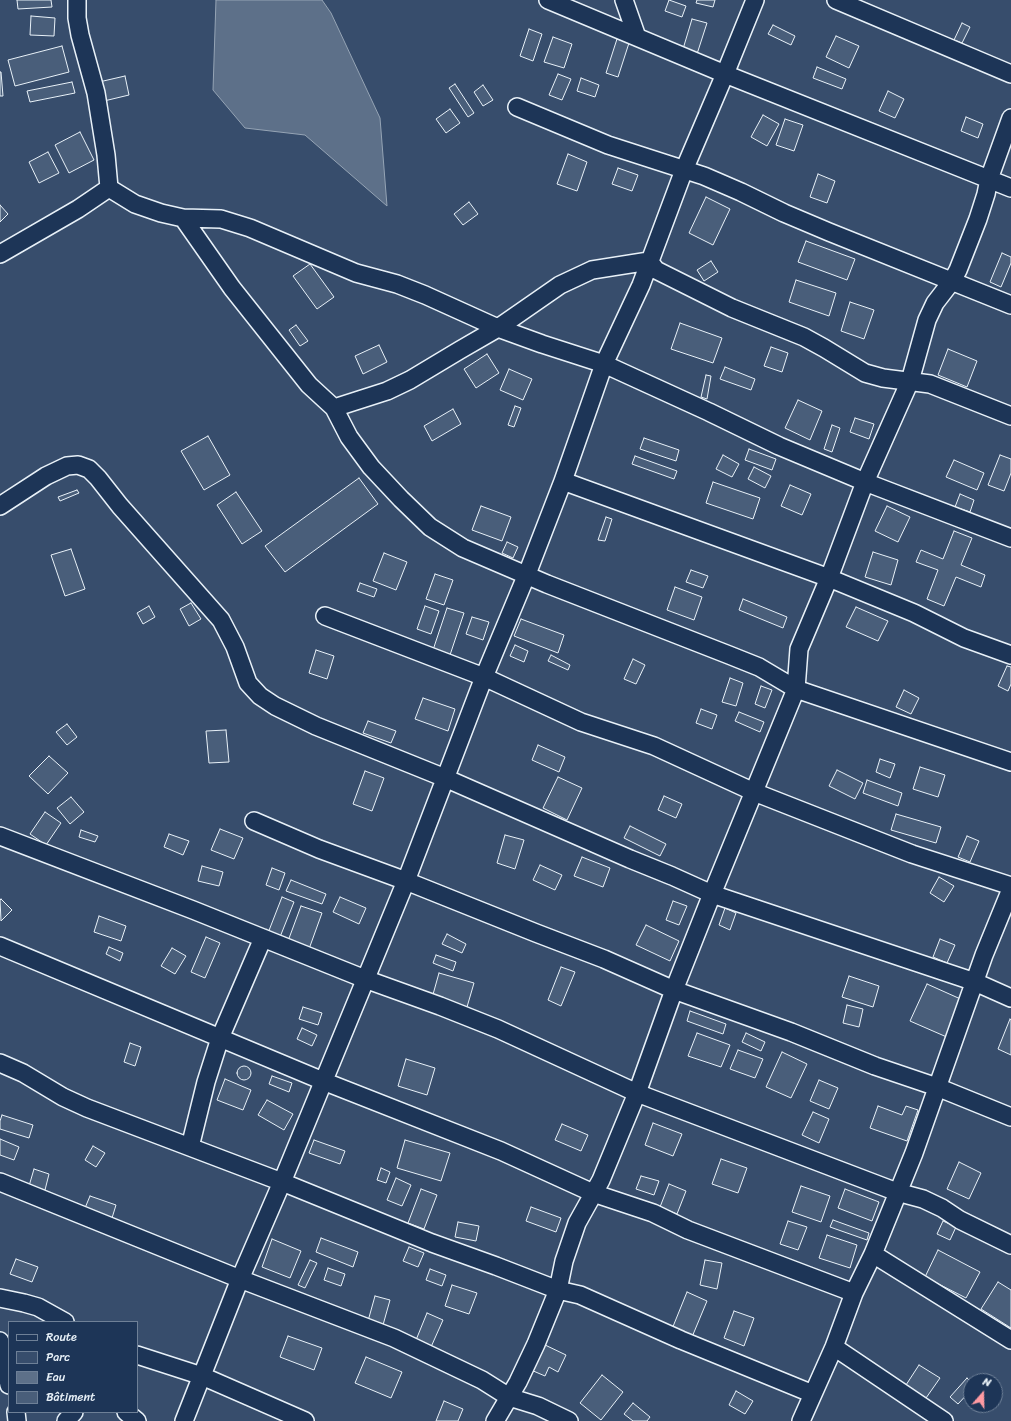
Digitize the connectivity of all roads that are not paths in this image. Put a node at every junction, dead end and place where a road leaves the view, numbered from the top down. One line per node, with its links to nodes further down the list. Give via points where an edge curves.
1 (77, 0): 13 (street, via 80,35 96,93)
2 (548, 0): 6 (street)
3 (624, 0): 6 (street)
4 (755, 0): 7 (street)
5 (836, 0): 8 (street)
6 (637, 37): 7 (street)
7 (725, 74): 11 (street); 12 (street)
8 (1011, 74)
9 (517, 107): 11 (street, via 608,145)
10 (1011, 118): 12 (street)
11 (684, 170): 17 (street); 18 (street)
12 (989, 179): 14 (street); 18 (street, via 978,220)
13 (109, 188): 15 (street, via 135,204); 16 (street)
14 (1011, 188)
15 (183, 218): 20 (street, via 221,219 250,228 356,273 425,295); 23 (street, via 232,288 308,385)
16 (0, 254)
17 (649, 261): 20 (street, via 592,270 560,285); 21 (street, via 641,285); 22 (street, via 656,270 732,308 804,338 865,373)
18 (952, 281): 19 (street); 22 (street, via 930,314)
19 (1011, 305)
20 (498, 328): 21 (street); 23 (street, via 410,380 387,391)
21 (604, 364): 25 (street); 26 (street, via 759,438)
22 (910, 381): 24 (street, via 930,384); 26 (street)
23 (334, 408): 29 (street, via 348,437 371,467 430,527 463,548)
24 (1011, 416)
25 (563, 481): 29 (street); 30 (street)
26 (865, 482): 28 (street); 30 (street)
27 (0, 506): 36 (street, via 46,476 67,466 78,465 89,469 221,620 248,683 260,696 316,726)
28 (1011, 538)
29 (527, 574): 33 (street); 34 (street, via 759,667)
30 (829, 578): 32 (street, via 914,613 964,638); 34 (street, via 799,649)
31 (325, 616): 33 (street)
32 (1011, 655)
33 (484, 677): 36 (street); 37 (street, via 581,722 654,746)
34 (796, 689): 35 (street); 37 (street)
35 (1011, 762)
36 (445, 778): 40 (street); 42 (street)
37 (754, 792): 41 (street, via 912,854); 42 (street)
38 (254, 821): 40 (street, via 319,849)
39 (0, 836): 43 (street)
40 (406, 881): 45 (street); 47 (street, via 604,959)
41 (1011, 887): 46 (street)
42 (712, 894): 46 (street); 47 (street)
43 (263, 938): 45 (street); 49 (street)
44 (0, 946): 49 (street)
45 (365, 979): 51 (street); 53 (street, via 498,1029)
46 (975, 982): 48 (street); 52 (street)
47 (674, 990): 52 (street); 53 (street)
48 (1011, 998)
49 (220, 1038): 51 (street); 55 (street)
50 (0, 1063): 55 (street, via 23,1073 62,1097)
51 (323, 1081): 57 (street); 59 (street, via 501,1151)
52 (937, 1087): 54 (street); 58 (street, via 914,1153)
53 (637, 1093): 58 (street); 59 (street, via 601,1180)
54 (1011, 1117)
55 (190, 1147): 57 (street)
56 (0, 1182): 62 (street)
57 (282, 1182): 62 (street); 63 (street, via 432,1243)
58 (897, 1192): 60 (street, via 923,1199); 61 (street)
59 (593, 1193): 63 (street, via 577,1223 564,1260); 64 (street, via 653,1213 688,1230)
60 (1011, 1245)
61 (873, 1254): 64 (street); 67 (street)
62 (240, 1279): 71 (street); 74 (street, via 394,1338 482,1380)
63 (558, 1290): 73 (street, via 580,1295); 74 (street, via 531,1356)
64 (854, 1293): 69 (street)
65 (0, 1298): 66 (street, via 38,1307)
66 (63, 1321)
67 (1011, 1340)
68 (0, 1341): 72 (street)
69 (834, 1347): 73 (street); 84 (street)
70 (138, 1355): 71 (street)
71 (202, 1376): 79 (street); 80 (street)
72 (8, 1380)
73 (813, 1394): 83 (street)
74 (509, 1397): 81 (street); 82 (street, via 538,1406)
75 (73, 1413): 77 (street)
76 (127, 1413): 78 (street)
77 (66, 1421)
78 (137, 1421)
79 (184, 1421)
80 (305, 1421)
81 (495, 1421)
82 (569, 1421)
83 (802, 1421)
84 (944, 1421)

